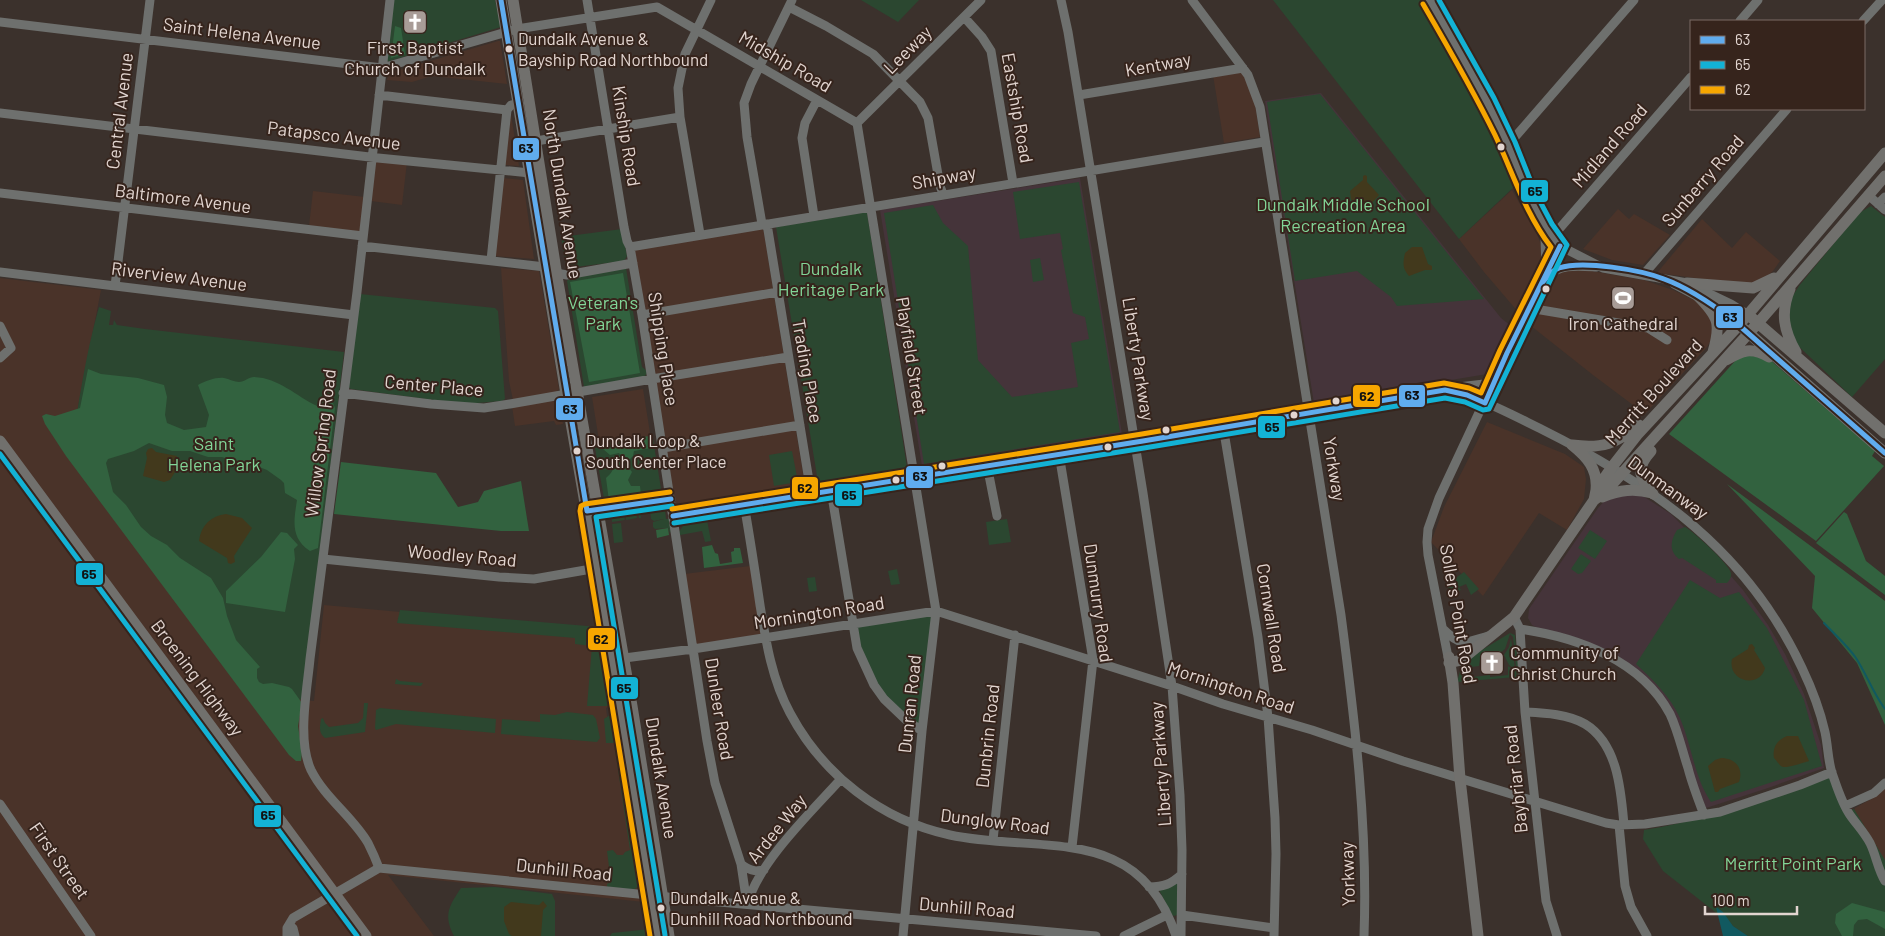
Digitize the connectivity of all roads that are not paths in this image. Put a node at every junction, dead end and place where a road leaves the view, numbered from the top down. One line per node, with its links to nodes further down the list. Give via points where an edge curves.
1 (150, 0): 23 (street, Central Avenue)
2 (390, 0): 25 (street, Willow Spring Road)
3 (501, 0): 22 (main road, North Dundalk Avenue)
4 (513, 0): 22 (main road, North Dundalk Avenue)
5 (587, 0): 17 (street, Kinship Road)
6 (711, 0): 21 (street)
7 (980, 0): 16 (street, Leeway)
8 (1062, 0): 30 (street, Liberty Parkway)
9 (1192, 0): 26 (street, Yorkway)
10 (1430, 0): 42 (street, via 1473,74)
11 (1634, 0): 42 (street)
12 (1758, 0): 18 (street)
13 (1882, 0): 19 (street)
14 (656, 4): 17 (street, Saint Helena Avenue); 21 (street, Midship Road)
15 (790, 4): 24 (street, Trading Place); 28 (street, via 870,52)
16 (964, 17): 28 (street, Leeway); 49 (street, Eastship Road, via 991,51)
17 (590, 18): 22 (street, Saint Helena Avenue); 39 (street, Kinship Road)
18 (1741, 20)
19 (1864, 20)
20 (0, 22): 23 (street, Saint Helena Avenue)
21 (696, 29): 24 (street, Midship Road); 36 (street, via 680,75)
22 (512, 31): 25 (street, Saint Helena Avenue); 32 (main road, North Dundalk Avenue); 40 (main road, North Dundalk Avenue)
23 (145, 39): 25 (street, Saint Helena Avenue); 38 (street, Central Avenue)
24 (760, 66): 31 (street, Midship Road); 59 (street, Trading Place, via 745,96 744,114)
25 (382, 68): 29 (street, Willow Spring Road)
26 (1243, 68): 30 (street, Kentway); 41 (street, Yorkway, via 1255,92)
27 (1690, 78): 62 (street, Midland Road)
28 (900, 81): 37 (street, Leeway); 51 (street, via 926,112)
29 (379, 95): 33 (street); 44 (street, Willow Spring Road)
30 (1079, 95): 45 (street, Liberty Parkway)
31 (818, 100): 37 (street, Midship Road); 57 (street, via 802,132)
32 (519, 103): 33 (street); 47 (main road, North Dundalk Avenue)
33 (507, 110): 46 (street)
34 (1786, 110): 74 (street, Sunberry Road)
35 (0, 113): 38 (street, Patapsco Avenue)
36 (680, 117): 39 (street); 60 (street)
37 (857, 123): 56 (street, Playfield Street)
38 (134, 129): 44 (street, Patapsco Avenue); 55 (street, Central Avenue)
39 (608, 130): 40 (street); 65 (street, Kinship Road)
40 (536, 141): 72 (main road, North Dundalk Avenue)
41 (1264, 142): 45 (street, Shipway); 106 (street, Yorkway)
42 (1508, 144): 58 (street)
43 (1885, 152): 70 (main road, Merritt Boulevard)
44 (372, 157): 46 (street, Patapsco Avenue); 61 (street, Willow Spring Road)
45 (1090, 170): 49 (street, Shipway); 113 (street, Liberty Parkway)
46 (500, 171): 47 (street, Patapsco Avenue); 66 (street)
47 (530, 173): 68 (main road, North Dundalk Avenue)
48 (1885, 176): 52 (main road, Merritt Boulevard)
49 (1013, 183): 51 (street, Shipway)
50 (0, 193): 55 (street, Baltimore Avenue)
51 (943, 194): 56 (street, Shipway)
52 (1868, 195): 54 (street); 77 (main road, Merritt Boulevard)
53 (1885, 196): 54 (street)
54 (1882, 207)
55 (124, 208): 61 (street, Baltimore Avenue); 78 (street, Central Avenue)
56 (871, 208): 57 (street, Shipway); 121 (street, Playfield Street)
57 (814, 216): 59 (street, Shipway)
58 (1541, 219): 62 (street); 73 (street, via 1545,239)
59 (765, 224): 60 (street, Shipway); 80 (street, Trading Place)
60 (700, 234): 65 (street, Shipway)
61 (363, 236): 63 (street, Willow Spring Road)
62 (1553, 236): 64 (street)
63 (362, 246): 66 (street); 85 (street, Willow Spring Road)
64 (1560, 246): 69 (street); 73 (street, Sollers Point Road)
65 (630, 247): 67 (street, Shipping Place)
66 (491, 260): 68 (street)
67 (632, 263): 72 (street, via 567,275); 83 (street, Shipping Place)
68 (545, 267): 72 (street); 102 (main road, North Dundalk Avenue)
69 (1603, 268): 74 (street); 79 (street, via 1559,268 1551,272)
70 (1784, 271): 76 (main road, via 1770,282 1753,288); 84 (main road, Merritt Boulevard)
71 (0, 272): 78 (street, Riverview Avenue)
72 (556, 273): 102 (main road, North Dundalk Avenue)
73 (1545, 274): 79 (street, Sollers Point Road)
74 (1644, 274): 75 (street)
75 (1663, 278): 76 (street); 81 (street)
76 (1687, 283): 84 (street)
77 (1792, 283): 86 (main road, Merritt Boulevard); 94 (main road, via 1785,303 1784,324)
78 (115, 286): 85 (street, Riverview Avenue)
79 (1540, 286): 82 (street, Sollers Point Road)
80 (778, 292): 83 (street); 92 (street, Trading Place)
81 (1698, 296): 87 (street); 91 (main road, via 1718,324)
82 (1529, 308): 90 (street, via 1648,328); 98 (street, Sollers Point Road)
83 (642, 314): 97 (street, Shipping Place)
84 (1747, 314): 86 (main road); 87 (main road, Merritt Boulevard)
85 (354, 315): 101 (street, Willow Spring Road)
86 (1758, 323): 89 (main road, Merritt Boulevard); 94 (main road)
87 (1739, 325): 89 (main road); 91 (main road, Merritt Boulevard)
88 (0, 326): 93 (street, via 11,348)
89 (1749, 333): 95 (main road, Merritt Boulevard); 96 (main road)
90 (1667, 340)
91 (1712, 353): 100 (main road, Merritt Boulevard)
92 (788, 357): 97 (street, Center Place); 108 (street, Trading Place)
93 (0, 358)
94 (1802, 362): 103 (main road)
95 (1720, 363): 96 (main road, via 1754,350); 105 (main road, Merritt Boulevard)
96 (1789, 368): 116 (main road)
97 (652, 379): 102 (street, Center Place); 115 (street, Shipping Place)
98 (1495, 380): 99 (street); 104 (street, Sollers Point Road)
99 (1445, 390): 104 (street, Dunmanway); 106 (street, Dunmanway)
100 (1677, 392): 107 (main road, Merritt Boulevard); 120 (main road, via 1661,418 1624,461 1621,466)
101 (343, 393): 102 (street, Center Place, via 477,408); 131 (street, Willow Spring Road)
102 (572, 393): 128 (main road, Dundalk Avenue)
103 (1848, 402): 110 (main road); 112 (main road)
104 (1485, 403): 114 (street, Dunmanway); 136 (street, Sollers Point Road, via 1439,498 1428,529 1428,555)
105 (1679, 411): 120 (main road, Merritt Boulevard); 124 (main road, via 1640,466 1642,480)
106 (1309, 412): 109 (street, Dunmanway); 151 (street, Yorkway)
107 (1656, 413): 114 (main road, via 1610,444); 119 (main road, Merritt Boulevard)
108 (800, 425): 115 (street); 123 (street, Trading Place)
109 (1223, 426): 113 (street, Dunmanway); 149 (street, Cornwall Road)
110 (1885, 433)
111 (0, 441): 170 (main road, Broening Highway)
112 (1885, 441)
113 (1135, 442): 117 (street, Dunmanway); 147 (street, Liberty Parkway)
114 (1572, 445): 119 (street, Dunmanway); 125 (main road, via 1590,462 1596,479)
115 (663, 448): 126 (street, Shipping Place)
116 (1885, 453)
117 (1059, 454): 118 (street, Dunmanway); 144 (street, Dunmurry Road)
118 (987, 465): 121 (street, Dunmanway); 130 (street)
119 (1612, 467): 120 (street, Dunmanway); 125 (main road, Merritt Boulevard)
120 (1623, 473): 124 (street, Dunmanway); 125 (main road, Merritt Boulevard, via 1606,491)
121 (915, 476): 122 (street, Dunmanway); 133 (street, Dunran Road)
122 (831, 490): 123 (street, Dunmanway); 135 (street)
123 (811, 494): 127 (street, Dunmanway)
124 (1653, 494): 125 (main road, via 1621,490); 152 (street, Dunmanway, via 1700,530 1732,563 1771,614 1802,667 1812,692 1825,730)
125 (1595, 495): 134 (main road, Merritt Boulevard)
126 (671, 498): 128 (street); 129 (street, Shipping Place)
127 (744, 504): 129 (street, Dunmanway); 140 (street, Dunglow Road)
128 (593, 510): 132 (main road, Dundalk Avenue)
129 (673, 516): 141 (street, Dunleer Road)
130 (996, 516)
131 (323, 559): 132 (street, Woodley Road, via 534,579); 165 (street, Willow Spring Road, via 309,669 305,748 318,781 368,842)
132 (603, 567): 143 (main road, Dundalk Avenue)
133 (936, 611): 135 (street, Mornington Road); 139 (street, Mornington Road); 150 (street, Dunran Road)
134 (1514, 617): 137 (street, Baybriar Road); 138 (main road, Merritt Boulevard)
135 (852, 623): 140 (street, Mornington Road); 150 (street, via 857,648 874,685 893,708)
136 (1443, 629): 138 (street, via 1453,639 1464,643); 145 (street, Sollers Point Road)
137 (1520, 629): 148 (street, Baybriar Road); 159 (street, via 1588,646 1619,662 1652,689 1674,724)
138 (1493, 634): 142 (main road, Merritt Boulevard); 145 (main road, Merritt Boulevard)
139 (1015, 635): 144 (street, Mornington Road); 162 (street, Dunbrin Road)
140 (765, 638): 141 (street, Mornington Road); 154 (street, Dunglow Road, via 789,712 810,745)
141 (693, 649): 143 (street, Mornington Road); 164 (street, Dunleer Road, via 715,783)
142 (1468, 655): 145 (main road, Merritt Boulevard, via 1461,660); 146 (main road, via 1456,672)
143 (618, 659): 171 (main road, Dundalk Avenue, via 633,778)
144 (1093, 660): 147 (street, Mornington Road); 163 (street, Dunmurry Road)
145 (1449, 660): 146 (main road, Sollers Point Road)
146 (1453, 683): 153 (main road, Sollers Point Road)
147 (1172, 686): 149 (street, Mornington Road); 167 (street, Liberty Parkway)
148 (1526, 712): 156 (street, Baybriar Road); 161 (street, via 1562,716 1592,729 1606,746 1615,765 1621,794)
149 (1268, 717): 151 (street, Mornington Road); 176 (street, Cornwall Road, via 1275,818)
150 (922, 730): 160 (street, Dunran Road)
151 (1358, 745): 153 (street, Mornington Road); 187 (street, Yorkway, via 1365,865)
152 (1832, 772): 158 (street, Dunmanway); 159 (street, Mornington Road)
153 (1460, 779): 156 (street, Mornington Road); 188 (main road, Sollers Point Road)
154 (840, 780): 160 (street, Dunglow Road, via 872,803); 166 (street, Ardee Way)
155 (1885, 783): 158 (street, via 1874,793)
156 (1535, 803): 161 (street, Mornington Road, via 1591,820); 189 (street, Baybriar Road, via 1546,901)
157 (0, 804): 177 (street, First Street)
158 (1845, 806): 168 (street, Dunmanway, via 1868,840)
159 (1704, 815): 161 (street, Mornington Road)
160 (913, 823): 162 (street, Dunglow Road, via 949,835); 175 (street, Dunran Road)
161 (1622, 825): 190 (street, via 1625,886 1631,907)
162 (993, 840): 163 (street, Dunglow Road)
163 (1072, 847): 169 (street, Dunglow Road, via 1112,858)
164 (741, 864): 166 (street, via 756,872); 172 (street, Dunleer Road)
165 (379, 868): 170 (street); 171 (street, Dunhill Road)
166 (764, 870): 172 (street, Ardee Way)
167 (1182, 874): 169 (street, via 1165,886); 174 (street, Liberty Parkway)
168 (1885, 881)
169 (1149, 887): 173 (street, Dunglow Road)
170 (335, 893): 178 (street, via 293,918 287,928); 179 (main road, Broening Highway)
171 (656, 896): 172 (street, Dunhill Road); 180 (main road, Dundalk Avenue); 181 (main road, Dundalk Avenue)
172 (747, 904): 175 (street, Dunhill Road)
173 (1167, 915): 184 (street); 185 (street, Dunglow Road)
174 (1182, 915): 176 (street); 186 (street, Liberty Parkway)
175 (904, 918): 182 (street, Dunran Road); 183 (street, Dunhill Road)
176 (1274, 932)
177 (91, 936)
178 (287, 936)
179 (366, 936)
180 (658, 936)
181 (669, 936)
182 (903, 936)
183 (1094, 936)
184 (1124, 936)
185 (1176, 936)
186 (1181, 936)
187 (1364, 936)
188 (1478, 936)
189 (1557, 936)
190 (1647, 936)

